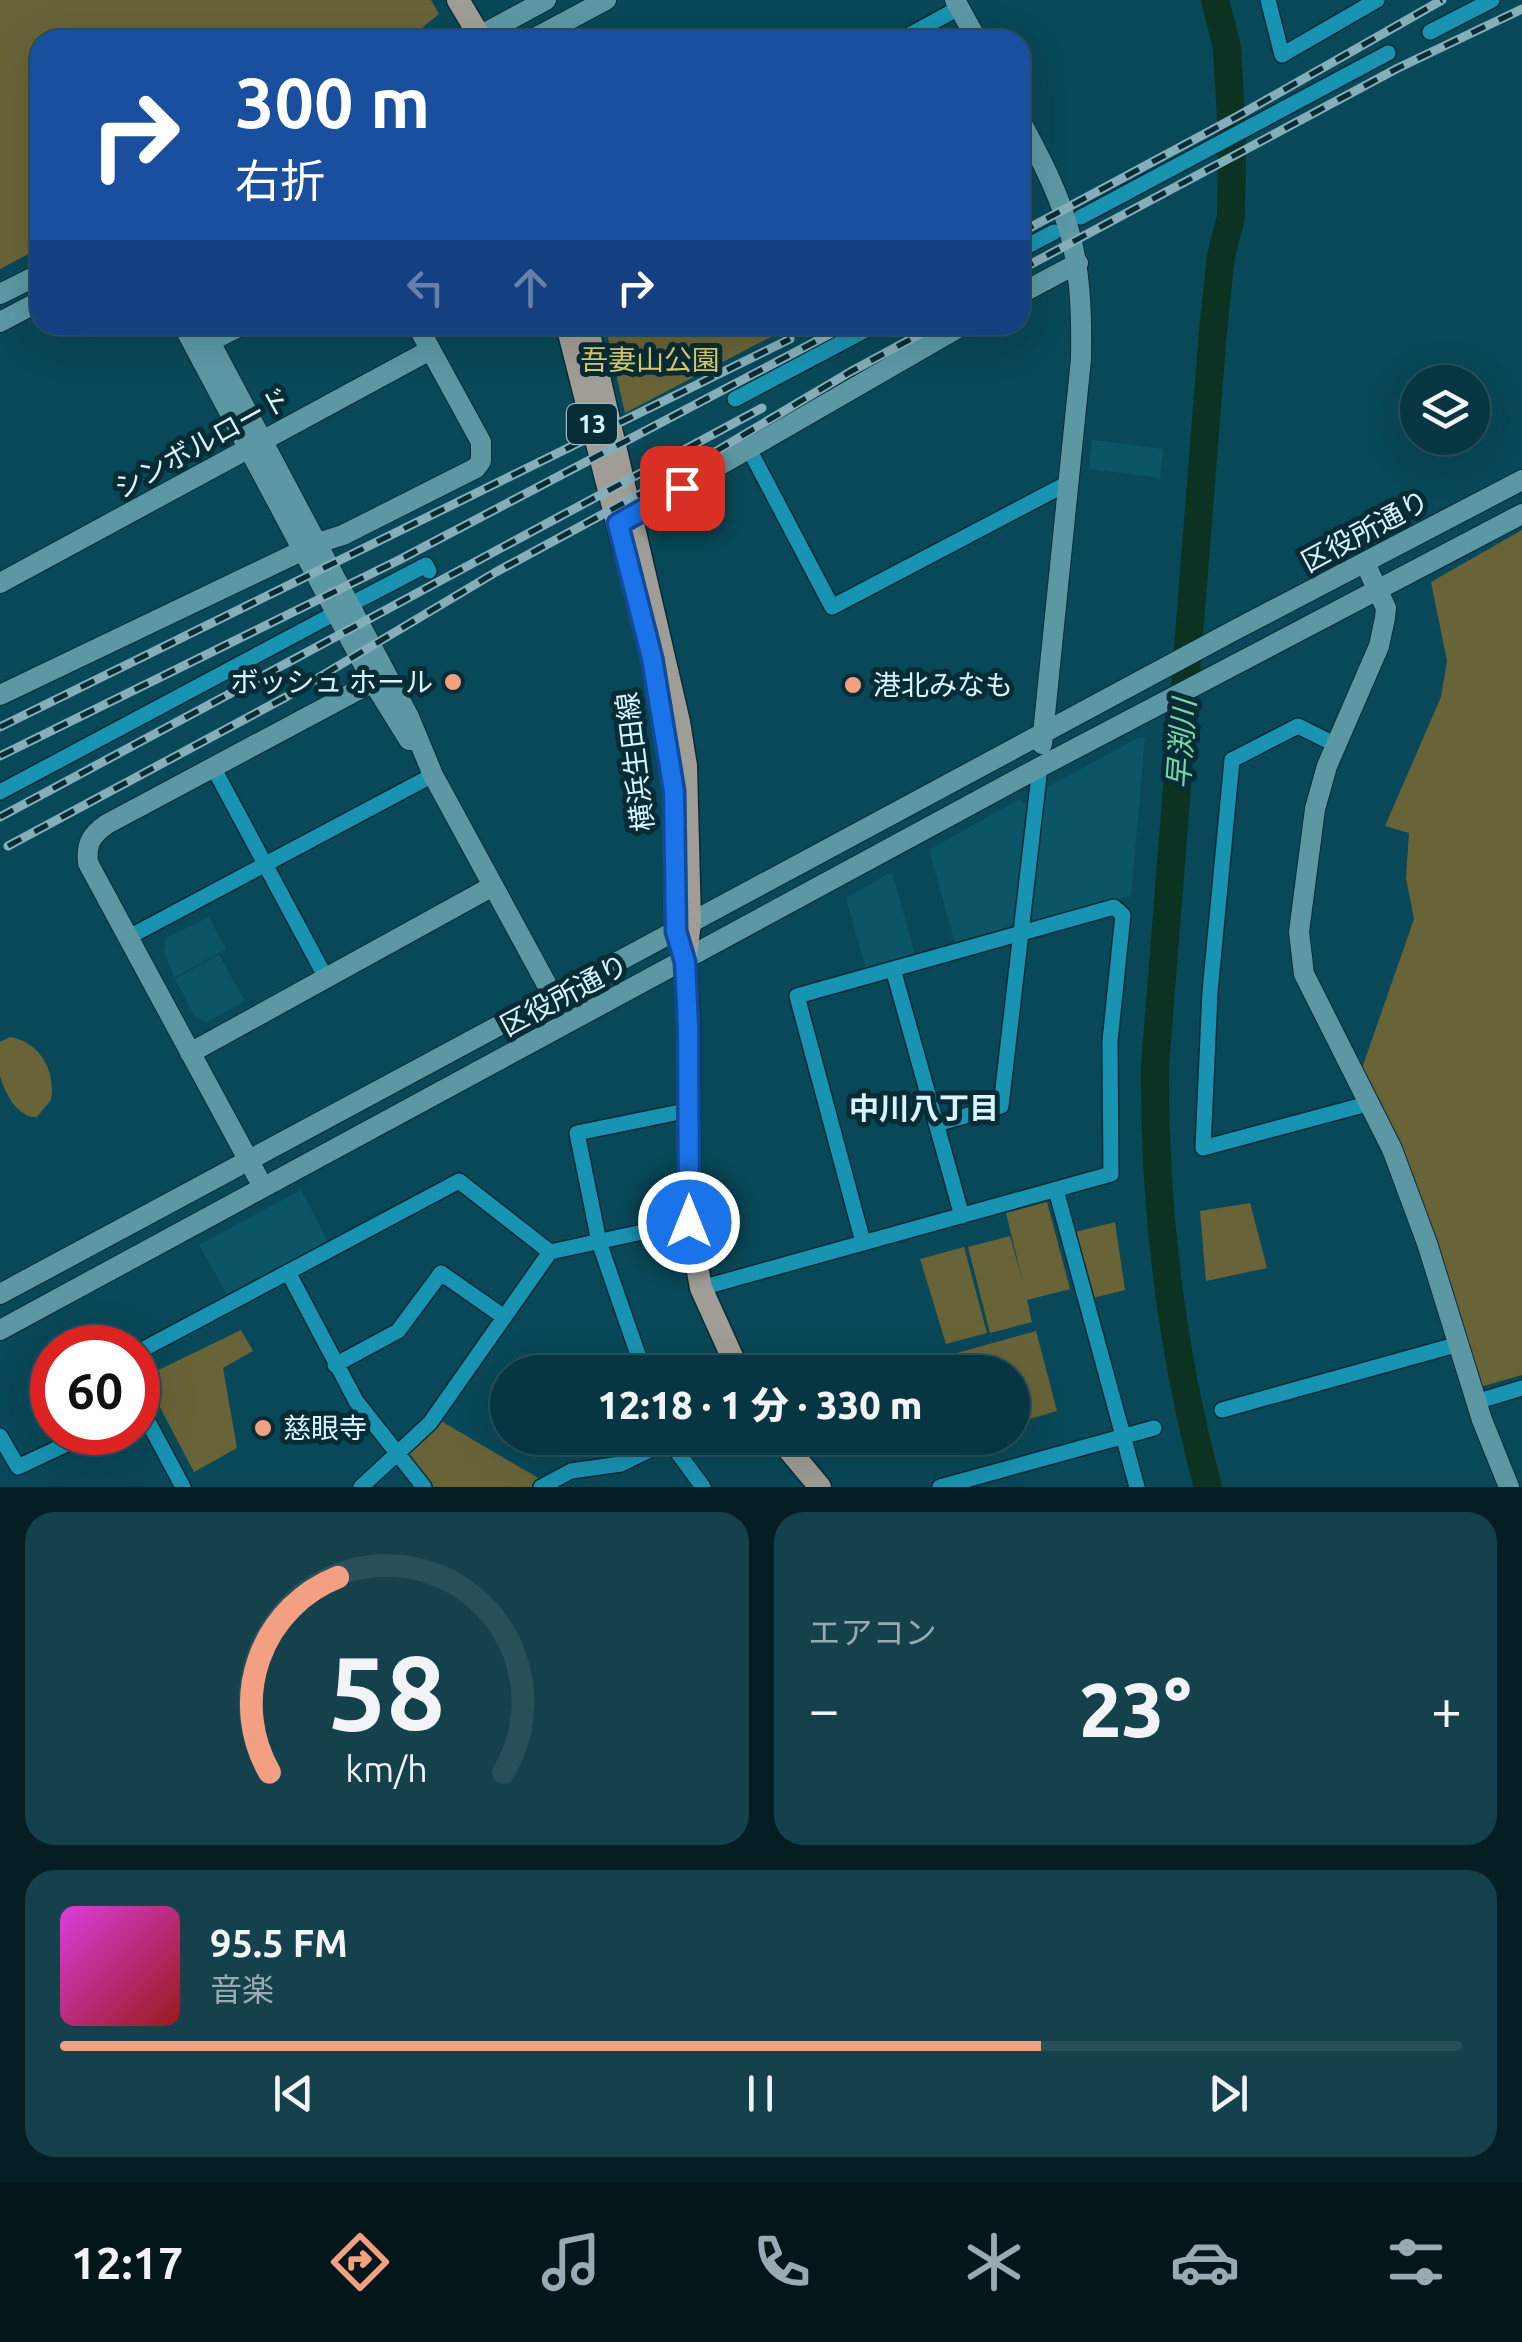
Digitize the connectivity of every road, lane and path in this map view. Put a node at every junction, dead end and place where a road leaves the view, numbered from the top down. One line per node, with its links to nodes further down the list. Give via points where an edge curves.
1 (458, 0): 8 (main road)
2 (546, 0): 9 (street)
3 (606, 0): 10 (street)
4 (1268, 0): 5 (street, via 1282,56)
5 (1377, 0)
6 (1492, 0): 13 (street)
7 (957, 4): 11 (street); 12 (street)
8 (473, 30)
9 (494, 30)
10 (550, 30)
11 (916, 30)
12 (971, 30)
13 (1430, 32)
14 (1388, 52): 16 (street)
15 (1030, 139): 19 (street, via 1070,224)
16 (1081, 216)
17 (1054, 232): 18 (street)
18 (1030, 245)
19 (1078, 263): 21 (street); 36 (street, via 1081,359)
20 (30, 279): 22 (street)
21 (1030, 289)
22 (0, 294)
23 (30, 306): 24 (street)
24 (0, 322)
25 (422, 335): 31 (street)
26 (570, 335): 38 (main road, 横浜生田線 / 13)
27 (588, 335): 38 (main road, 横浜生田線 / 13)
28 (856, 335): 32 (street)
29 (941, 335): 34 (street)
30 (202, 338): 33 (street)
31 (430, 350): 33 (street, シンボルロード); 39 (street, via 480,442 481,461 468,474)
32 (735, 399)
33 (255, 445): 39 (street); 42 (street, シンボルロード)
34 (749, 450): 36 (street, via 832,606); 38 (street)
35 (1522, 480): 40 (street, 区役所通り)
36 (1068, 483): 48 (street)
37 (1522, 514): 43 (street)
38 (625, 520): 56 (main road, 横浜生田線 / 13, via 684,751)
39 (312, 546): 46 (street); 47 (street)
40 (1365, 563): 43 (street); 48 (street, 区役所通り)
41 (429, 571): 44 (street, via 426,565)
42 (0, 583)
43 (1378, 591): 49 (street, via 1386,608 1379,646); 51 (street, 区役所通り)
44 (359, 600)
45 (328, 617): 53 (street)
46 (379, 679): 50 (street); 52 (street)
47 (0, 696)
48 (1043, 734): 51 (street); 56 (street, 区役所通り)
49 (1336, 745): 64 (street, via 1315,809 1299,932 1304,974); 64 (street, via 1298,726 1232,760 1203,1148)
50 (212, 767): 54 (street); 58 (street, via 90,839 88,864)
51 (1040, 767): 57 (street); 59 (street, 区役所通り)
52 (433, 774): 54 (street); 55 (street)
53 (0, 792)
54 (265, 865): 58 (street); 61 (street)
55 (493, 886): 61 (street); 62 (street)
56 (683, 927): 59 (main road, 横浜生田線 / 13); 62 (street, 区役所通り)
57 (1022, 934): 60 (street); 66 (street, via 1000,1106); 69 (street, via 1114,907 1123,915 1110,1040 1111,1174)
58 (127, 938): 63 (street)
59 (685, 962): 65 (main road, 横浜生田線 / 13); 68 (street, 区役所通り)
60 (894, 969): 66 (street); 73 (street, via 797,996)
61 (325, 976): 63 (street)
62 (553, 996): 67 (street, 区役所通り)
63 (190, 1052): 67 (street)
64 (1371, 1103): 81 (street, via 1427,1243)
65 (690, 1110): 71 (main road, 横浜生田線 / 13); 72 (street, via 578,1134)
66 (936, 1124): 70 (street)
67 (248, 1158): 68 (street); 77 (street, 区役所通り)
68 (263, 1188): 79 (street, 区役所通り)
69 (1056, 1190): 70 (street); 90 (street)
70 (962, 1216): 73 (street)
71 (689, 1222): 72 (street); 76 (main road, 横浜生田線 / 13)
72 (599, 1242): 74 (street); 82 (street)
73 (863, 1242): 76 (street)
74 (550, 1252): 75 (street, via 459,1181); 78 (street)
75 (288, 1272): 80 (street); 84 (street)
76 (701, 1288): 83 (main road, 横浜生田線 / 13)
77 (0, 1294)
78 (504, 1317): 84 (street, via 440,1273 398,1331); 92 (street, via 430,1422)
79 (0, 1330)
80 (160, 1340)
81 (1458, 1344): 86 (street); 87 (street)
82 (638, 1355)
83 (731, 1355)
84 (335, 1365): 92 (street)
85 (1522, 1388): 86 (street)
86 (1476, 1402): 105 (street)
87 (1222, 1410)
88 (1154, 1428): 90 (street)
89 (0, 1436): 93 (street, via 18,1468)
90 (1123, 1436): 103 (street); 104 (street)
91 (160, 1444): 97 (street)
92 (398, 1453): 98 (street); 99 (street)
93 (45, 1455)
94 (639, 1455): 100 (street, via 571,1471)
95 (681, 1455): 101 (street)
96 (793, 1455): 102 (main road)
97 (183, 1487)
98 (361, 1487)
99 (424, 1487)
100 (541, 1487)
101 (702, 1487)
102 (820, 1487)
103 (940, 1487)
104 (1137, 1487)
105 (1509, 1487)

